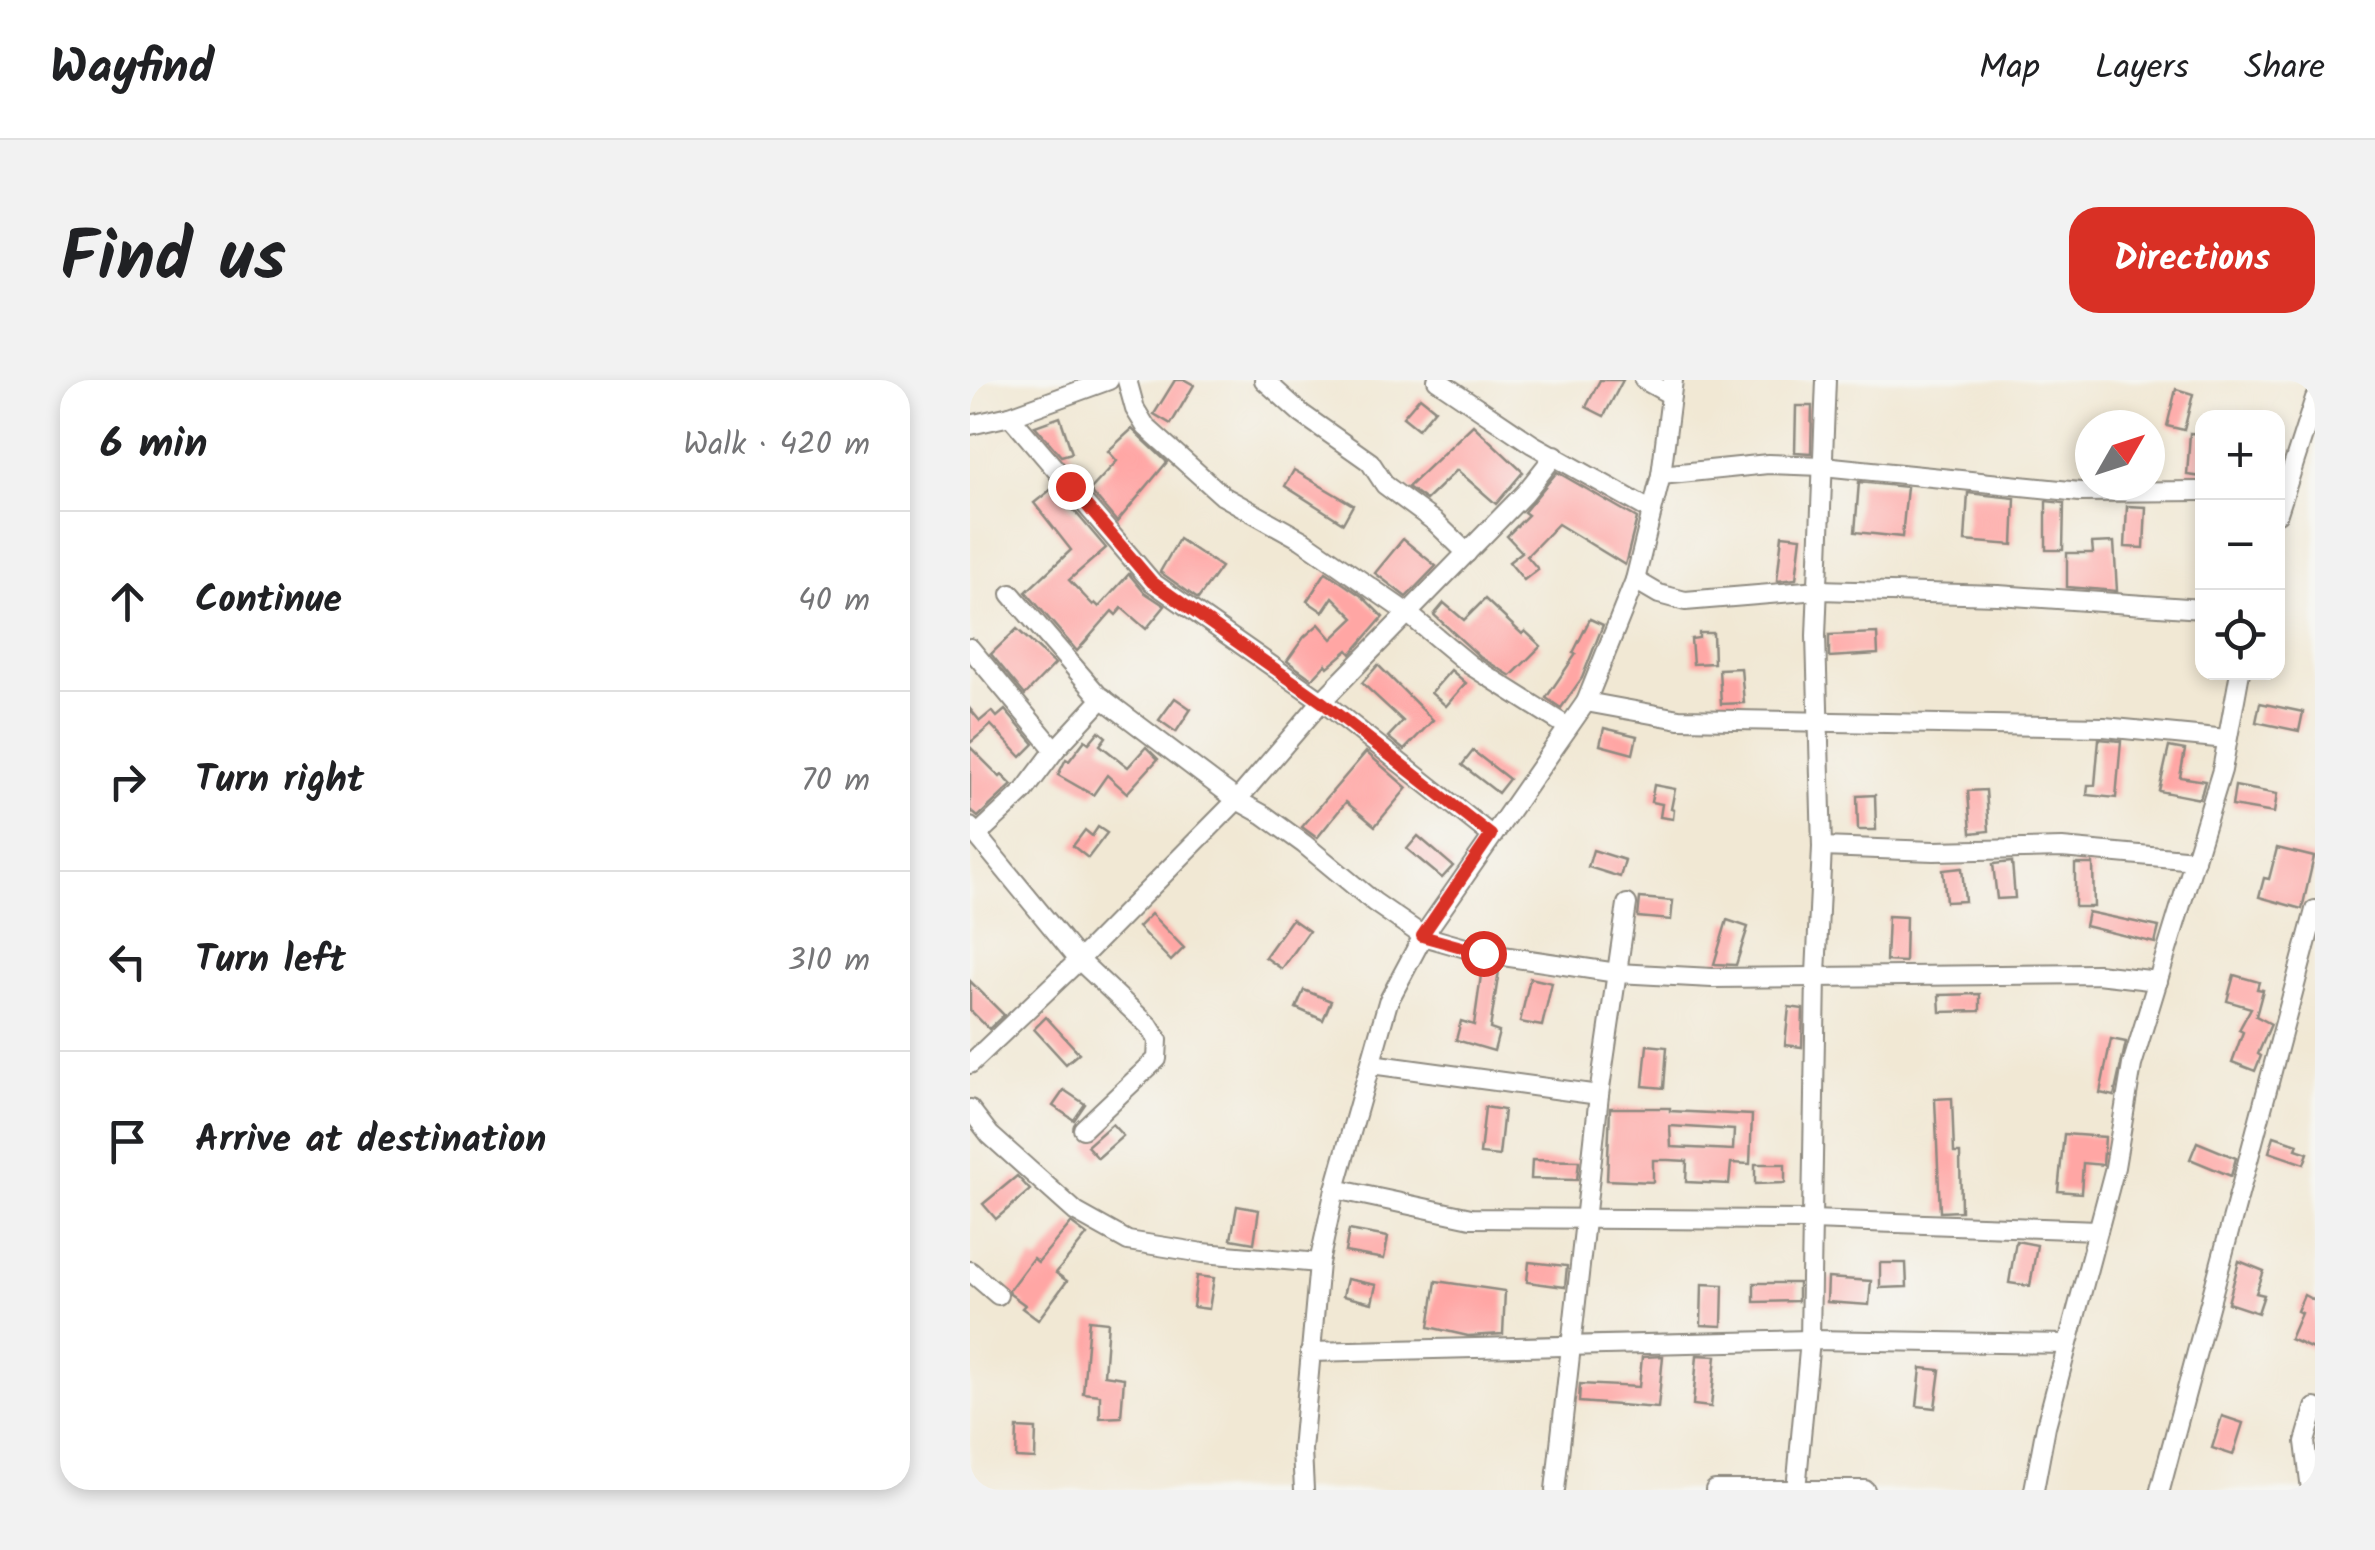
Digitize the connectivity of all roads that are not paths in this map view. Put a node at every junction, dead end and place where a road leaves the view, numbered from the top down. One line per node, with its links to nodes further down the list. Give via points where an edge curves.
1 (1110, 380): 9 (street)
2 (1127, 380): 22 (street, via 1146,428 1222,496 1302,540)
3 (1264, 380): 17 (street, via 1370,462 1385,485)
4 (1436, 380): 11 (street)
5 (1644, 380): 7 (street)
6 (1826, 380): 12 (street)
7 (1672, 388): 13 (street)
8 (2315, 398): 14 (street)
9 (1010, 416): 10 (street); 26 (street, via 1152,582)
10 (970, 425)
11 (1555, 454): 16 (street); 17 (street)
12 (1823, 466): 13 (street); 15 (street, via 2080,492); 19 (street)
13 (1660, 474): 16 (street)
14 (2285, 479)
15 (2195, 491)
16 (1652, 512): 18 (street)
17 (1466, 553): 22 (street)
18 (1635, 580): 19 (street, via 1685,601); 27 (street)
19 (1818, 590): 21 (street); 28 (street)
20 (1011, 594): 25 (street)
21 (2195, 609)
22 (1406, 612): 26 (street); 29 (street, via 1470,665)
23 (970, 648): 31 (street)
24 (2239, 680): 30 (street)
25 (1102, 698): 31 (street); 32 (street)
26 (1322, 702): 32 (street); 34 (street)
27 (1586, 702): 28 (street, via 1679,719); 29 (street)
28 (1821, 721): 30 (street, via 2104,728); 35 (street)
29 (1568, 727): 34 (street)
30 (2228, 740): 36 (street)
31 (1055, 750): 33 (street, via 1024,791)
32 (1237, 800): 39 (street); 40 (street)
33 (974, 831): 40 (street)
34 (1491, 835): 39 (street)
35 (1822, 847): 36 (street, via 2062,848); 42 (street)
36 (2194, 860): 43 (street)
37 (1627, 904): 41 (street)
38 (2315, 910): 67 (street)
39 (1422, 936): 41 (street, via 1483,953); 45 (street, via 1388,1002)
40 (1079, 960): 44 (street); 48 (street, via 1149,1026 1160,1048 1157,1059)
41 (1617, 973): 42 (street); 46 (street)
42 (1816, 974): 43 (street, via 2097,974); 51 (street)
43 (2158, 981): 52 (street, via 2132,1065)
44 (970, 1064)
45 (1371, 1064): 46 (street); 49 (street)
46 (1599, 1095): 50 (street)
47 (970, 1109): 53 (street, via 1076,1212 1128,1241)
48 (1082, 1129)
49 (1335, 1189): 50 (street, via 1472,1218); 53 (street)
50 (1586, 1216): 51 (street); 57 (street)
51 (1811, 1220): 52 (street); 56 (street)
52 (2098, 1230): 58 (street)
53 (1318, 1263): 59 (street)
54 (970, 1271): 55 (street)
55 (998, 1296)
56 (1810, 1340): 57 (street); 58 (street); 64 (street)
57 (1572, 1344): 59 (street); 62 (street)
58 (2067, 1344): 66 (street)
59 (1310, 1352): 61 (street)
60 (2315, 1408): 68 (street, via 2304,1442)
61 (1304, 1490)
62 (1555, 1490)
63 (1715, 1490): 64 (street)
64 (1796, 1490): 65 (street)
65 (1865, 1490)
66 (2034, 1490)
67 (2160, 1490)
68 (2311, 1490)

